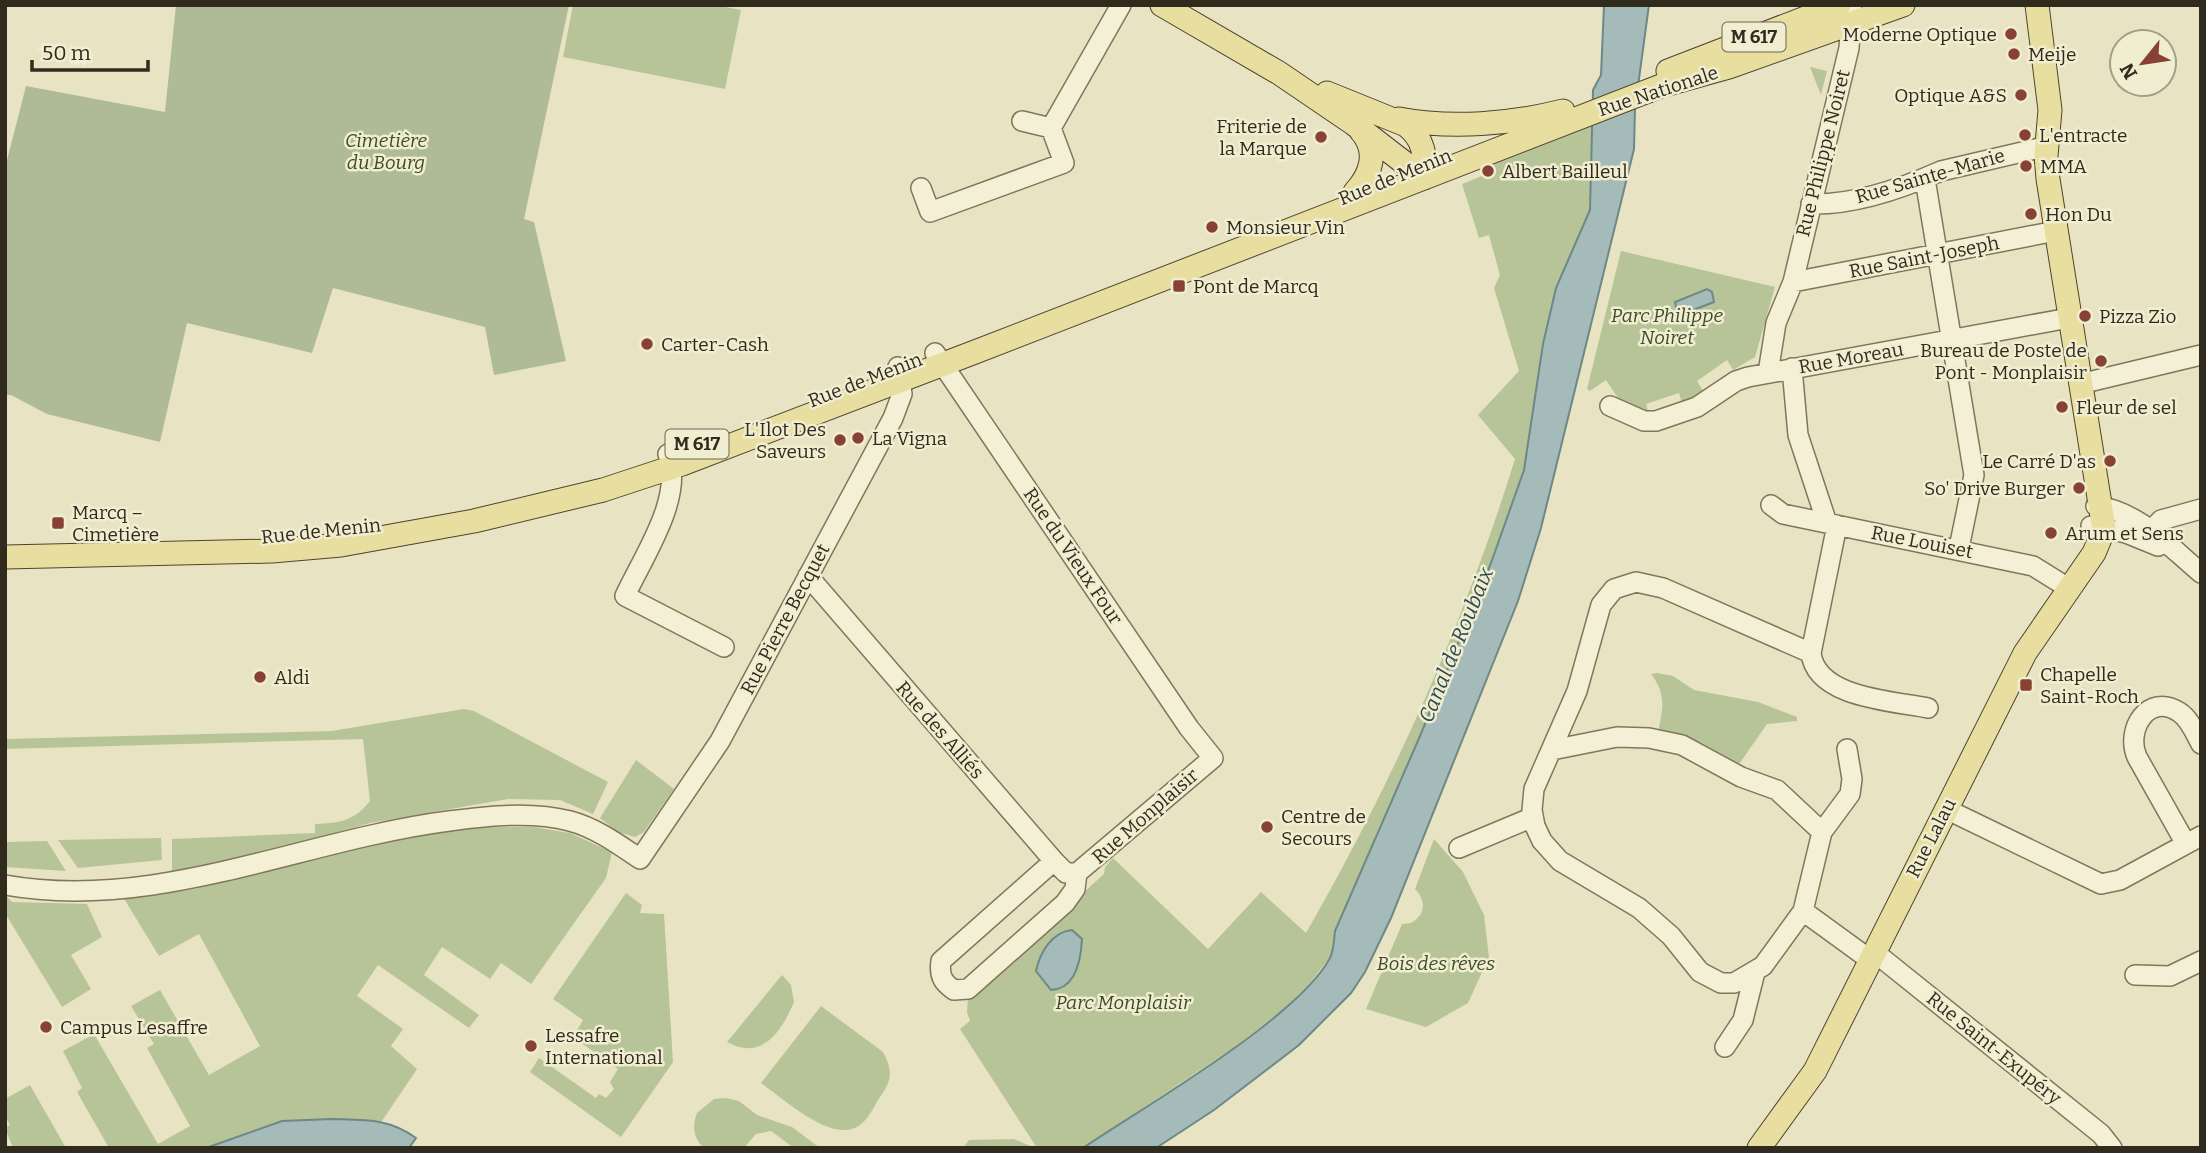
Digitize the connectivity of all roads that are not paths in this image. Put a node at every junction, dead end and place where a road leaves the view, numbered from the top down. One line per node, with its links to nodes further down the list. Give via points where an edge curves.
1 (1121, 5): 12 (street)
2 (1162, 5): 7 (main road)
3 (1903, 5): 6 (main road, Rue Nationale / M 617)
4 (2024, 5): 13 (main road)
5 (2038, 5): 13 (main road, via 2050,102)
6 (1848, 11): 8 (main road, Rue Nationale / M 617, via 1729,67 1665,78); 18 (street, Rue Philippe Noiret)
7 (1279, 73): 9 (main road); 11 (main road)
8 (1572, 115): 9 (main road, via 1459,124); 14 (main road, Rue de Menin / M 617)
9 (1386, 117): 14 (main road, via 1416,133 1422,143)
10 (1021, 121): 12 (street)
11 (1354, 124): 14 (main road); 17 (main road, via 1364,135 1371,159 1365,181)
12 (1051, 128): 16 (street, via 1064,163 930,212)
13 (2045, 149): 15 (street, Rue Sainte-Marie, via 1941,171); 19 (main road)
14 (1420, 170): 17 (main road, Rue de Menin / M 617); 25 (main road, Rue de Menin / M 617, via 1382,197)
15 (1925, 179): 18 (street, Rue Sainte-Marie, via 1832,204); 20 (street)
16 (921, 188)
17 (1355, 192): 25 (main road, Rue de Menin / M 617)
18 (1811, 204): 21 (street, Rue Philippe Noiret)
19 (2056, 231): 20 (street, Rue Saint-Joseph); 22 (main road)
20 (1937, 255): 21 (street, Rue Saint-Joseph); 23 (street)
21 (1793, 282): 27 (street, Rue Moreau, via 1776,323)
22 (2069, 318): 23 (street, Rue Moreau); 29 (main road)
23 (1951, 340): 26 (street, Rue Moreau); 38 (street, via 1973,475)
24 (2201, 355): 29 (street)
25 (939, 359): 28 (main road, Rue de Menin / M 617); 49 (street, Rue du Vieux Four)
26 (1792, 369): 27 (street, Rue Moreau); 35 (street, via 1798,435)
27 (1768, 373): 30 (street, via 1736,381 1703,404 1656,421)
28 (899, 374): 31 (main road, Rue de Menin / M 617); 41 (street, Rue Pierre Becquet, via 898,408)
29 (2080, 384): 34 (main road)
30 (1610, 407)
31 (671, 461): 37 (main road, Rue de Menin / M 617, via 341,532); 39 (main road, Rue de Menin / M 617, via 603,490 512,513 341,545); 43 (street, via 670,499 625,596)
32 (1771, 505): 35 (street, Rue Louiset, via 1783,514)
33 (2201, 509): 36 (street, via 2167,517)
34 (2098, 510): 36 (street); 42 (main road, Rue Lalau)
35 (1832, 524): 38 (street, Rue Louiset); 44 (street)
36 (2146, 534): 40 (street)
37 (5, 545)
38 (1959, 548): 42 (street, Rue Louiset, via 2039,568)
39 (5, 558)
40 (2194, 567)
41 (808, 576): 55 (street, Rue des Alliés); 57 (street, Rue Pierre Becquet, via 720,741 640,859 596,830 571,821 498,816 390,830 226,873 172,881 70,890)
42 (2066, 585): 50 (main road, Rue Lalau, via 2025,653)
43 (724, 647)
44 (1811, 653): 45 (street, via 1816,670 1837,687); 48 (street, via 1663,588 1636,582 1619,586 1601,606 1588,662)
45 (1928, 708)
46 (2201, 744): 53 (street, via 2188,720 2171,709 2147,711 2135,726 2137,757)
47 (1847, 749): 52 (street, via 1850,794)
48 (1552, 750): 51 (street, via 1534,789); 52 (street, via 1617,737 1682,745 1741,777 1777,790)
49 (1213, 758): 56 (street, Rue Monplaisir)
50 (1945, 809): 53 (street, via 2101,884 2120,880); 59 (main road, Rue Lalau)
51 (1533, 817): 54 (street); 61 (street, via 1542,841 1560,862 1639,908 1707,977 1734,983)
52 (1822, 832): 58 (street)
53 (2193, 840)
54 (1459, 848)
55 (1054, 862): 56 (street, Rue des Alliés, via 1066,873); 56 (street, via 941,961 944,984 954,990 968,989 1065,903 1075,890)
56 (1077, 873)
57 (5, 885)
58 (1803, 911): 59 (street, Rue Saint-Exupéry); 61 (street, via 1786,939)
59 (1871, 955): 64 (main road, Rue Lalau, via 1815,1071); 65 (street, Rue Saint-Exupéry, via 2101,1134)
60 (2201, 961): 62 (street, via 2170,976)
61 (1755, 972): 63 (street, via 1743,1020)
62 (2135, 975)
63 (1725, 1047)
64 (1759, 1148)
65 (2112, 1148)

